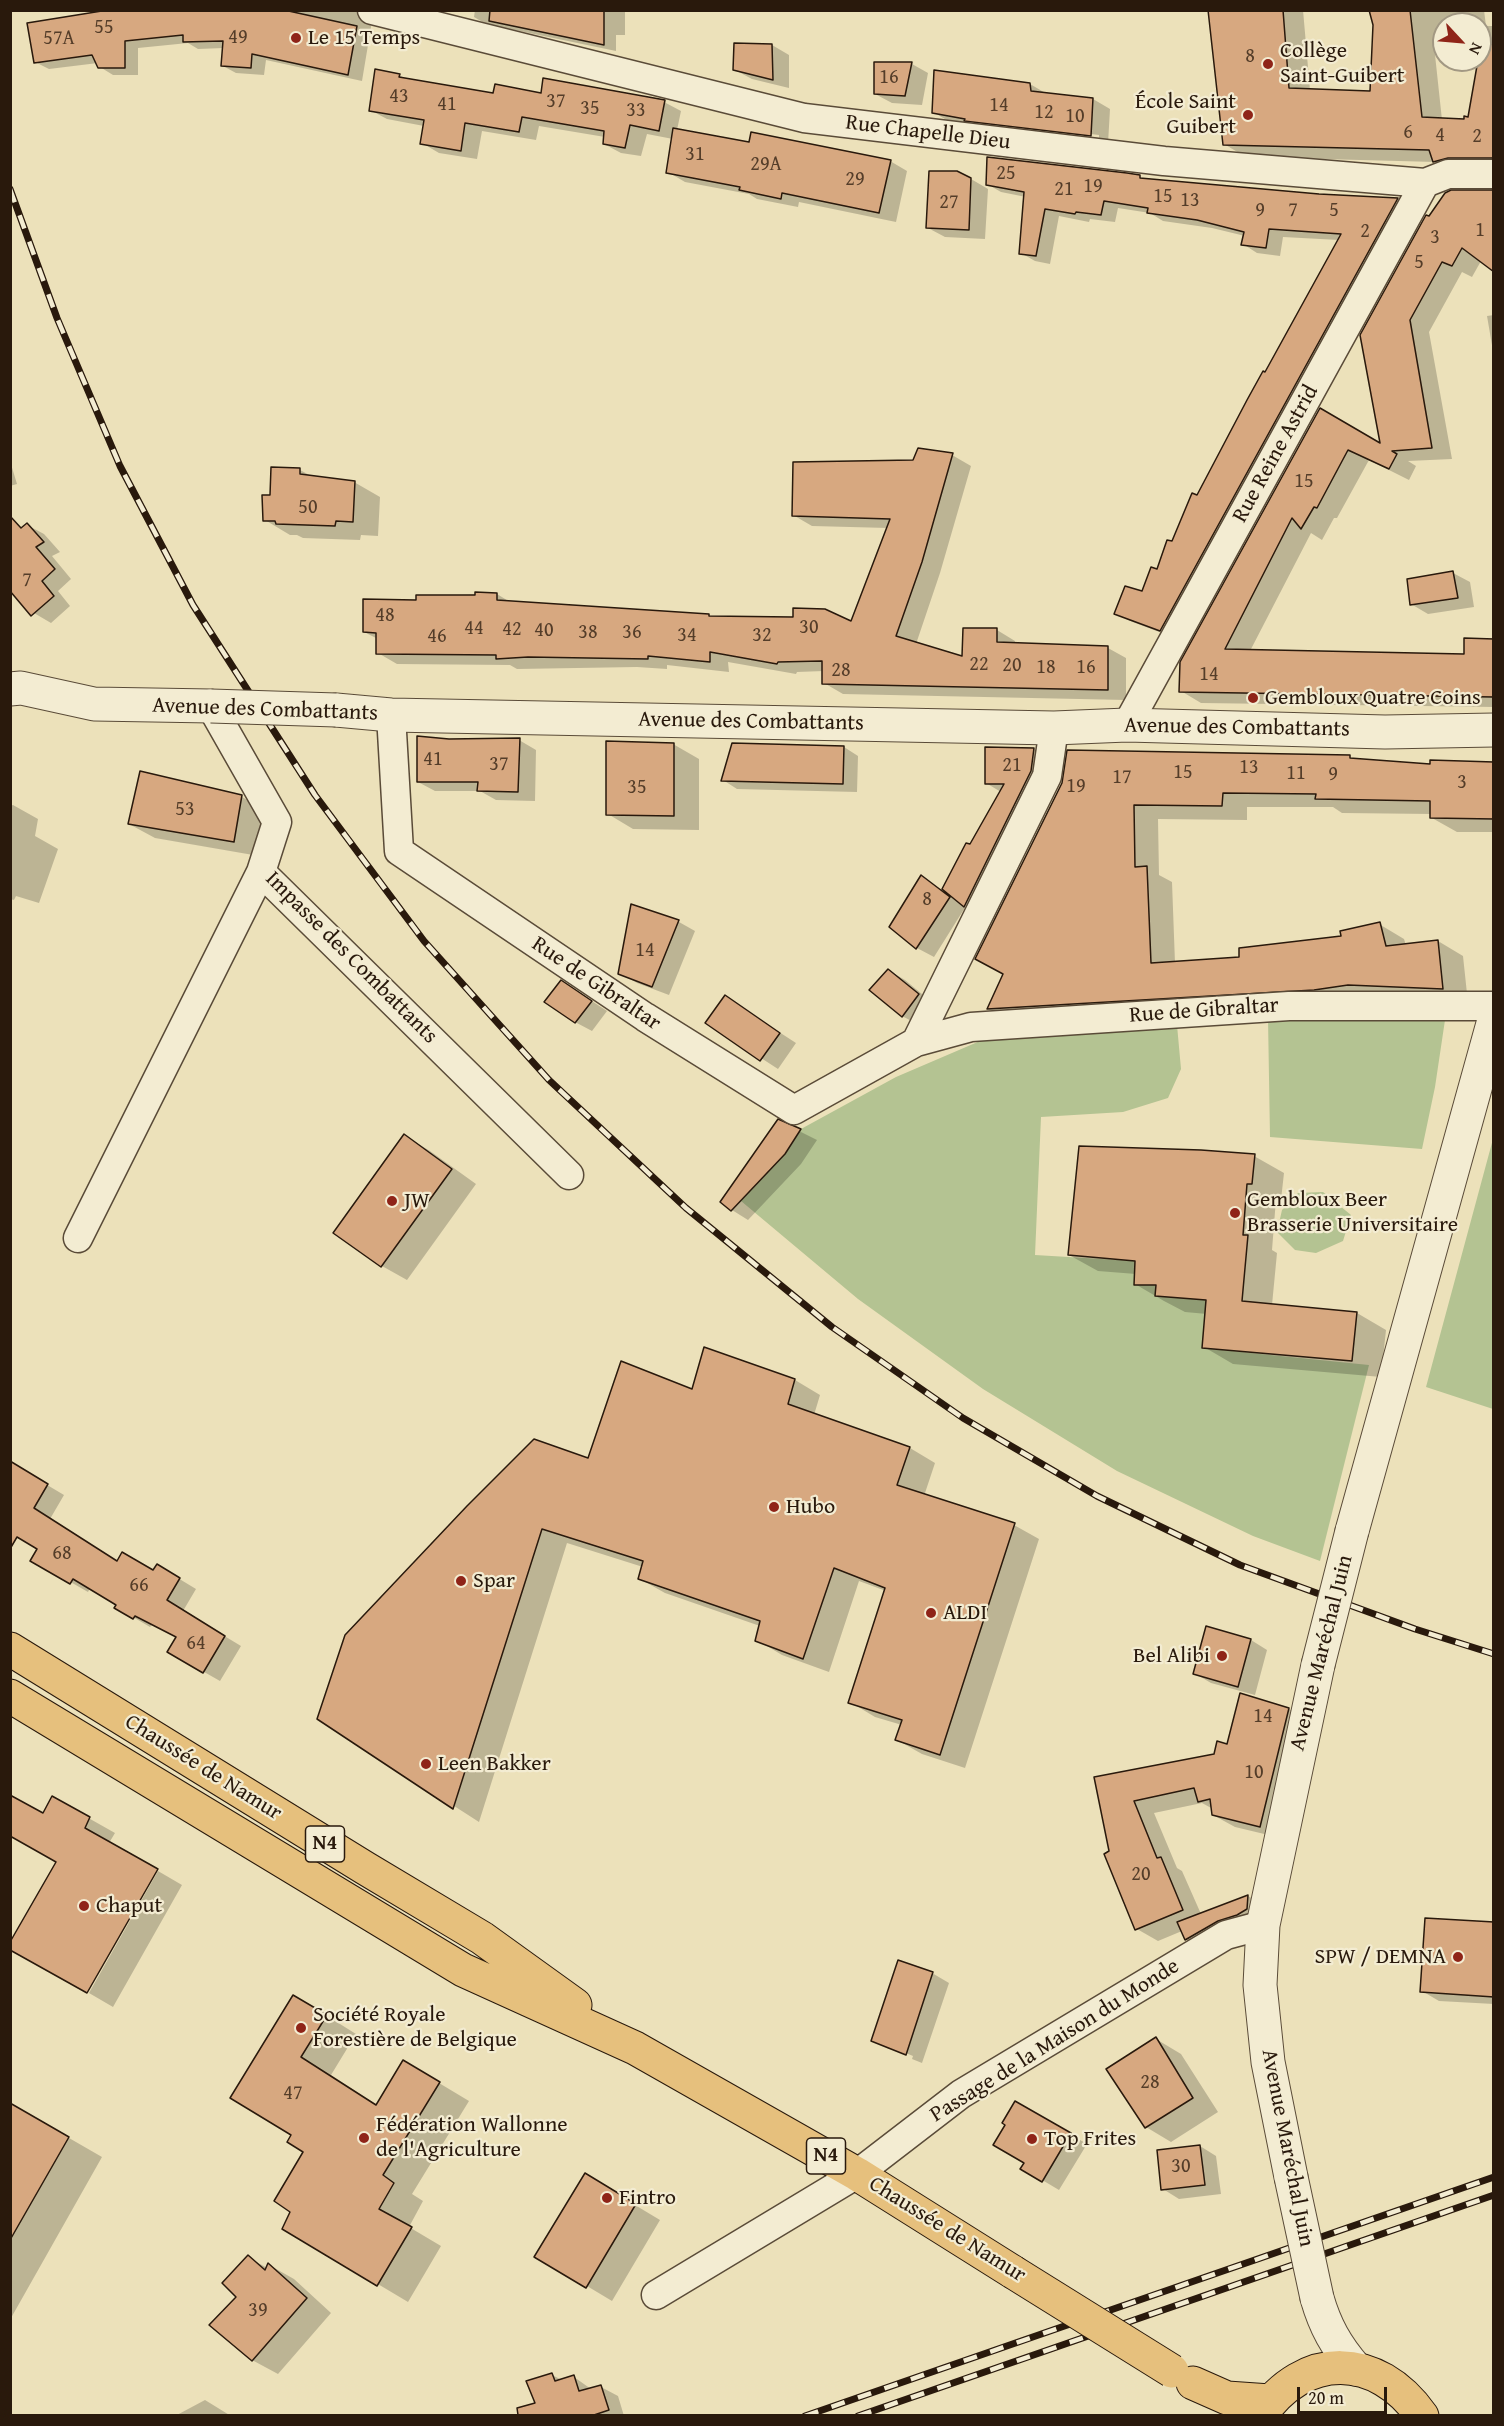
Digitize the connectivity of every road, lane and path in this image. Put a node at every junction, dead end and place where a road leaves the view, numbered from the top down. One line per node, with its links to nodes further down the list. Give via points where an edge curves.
1 (372, 10): 3 (street, Rue Chapelle Dieu, via 804,118 1164,161)
2 (1494, 174): 3 (street, Rue Chapelle Dieu, via 1448,174)
3 (1425, 183): 7 (street, Rue Reine Astrid)
4 (14, 681): 5 (street, Avenue des Combattants, via 94,704)
5 (211, 706): 6 (street, Avenue des Combattants, bridge); 10 (street, Impasse des Combattants, via 277,822)
6 (391, 715): 8 (street, Avenue des Combattants); 13 (street, Rue de Gibraltar, via 399,851 645,1017 794,1110)
7 (1127, 725): 8 (street, Avenue des Combattants); 9 (street, Avenue des Combattants, via 1385,732)
8 (1054, 728): 13 (street, via 1047,776)
9 (1494, 730)
10 (261, 872): 14 (street, Impasse des Combattants); 15 (street)
11 (1494, 1006): 13 (street, Rue de Gibraltar, via 1289,1006 971,1027)
12 (1494, 1020): 18 (street, Avenue Maréchal Juin, bridge, via 1352,1531 1318,1665)
13 (916, 1042)
14 (569, 1175)
15 (78, 1238)
16 (10, 1649): 19 (main road, Chaussée de Namur / N4, via 482,1938)
17 (10, 1696): 19 (main road, Chaussée de Namur / N4, via 464,1970)
18 (1263, 1924): 20 (street, Passage de la Maison du Monde, via 1226,1935 962,2094); 22 (street, Avenue Maréchal Juin, bridge, via 1260,1985 1268,2061)
19 (635, 2048): 20 (main road, Chaussée de Namur / N4)
20 (857, 2174): 21 (street, Passage de la Maison du Monde); 25 (main road, Chaussée de Namur / N4, bridge)
21 (656, 2295)
22 (1317, 2298): 23 (street, Avenue Maréchal Juin, via 1329,2334); 24 (street, Avenue Maréchal Juin, via 1317,2336)
23 (1356, 2369): 24 (main road, N4, via 1320,2370); 28 (main road, N4, via 1393,2384)
24 (1303, 2376): 26 (main road, N4, via 1287,2384)
25 (1182, 2377): 26 (main road, Chaussée de Namur / N4, via 1227,2398); 27 (main road, Chaussée de Namur / N4)
26 (1265, 2408)
27 (1226, 2415)
28 (1422, 2415)

